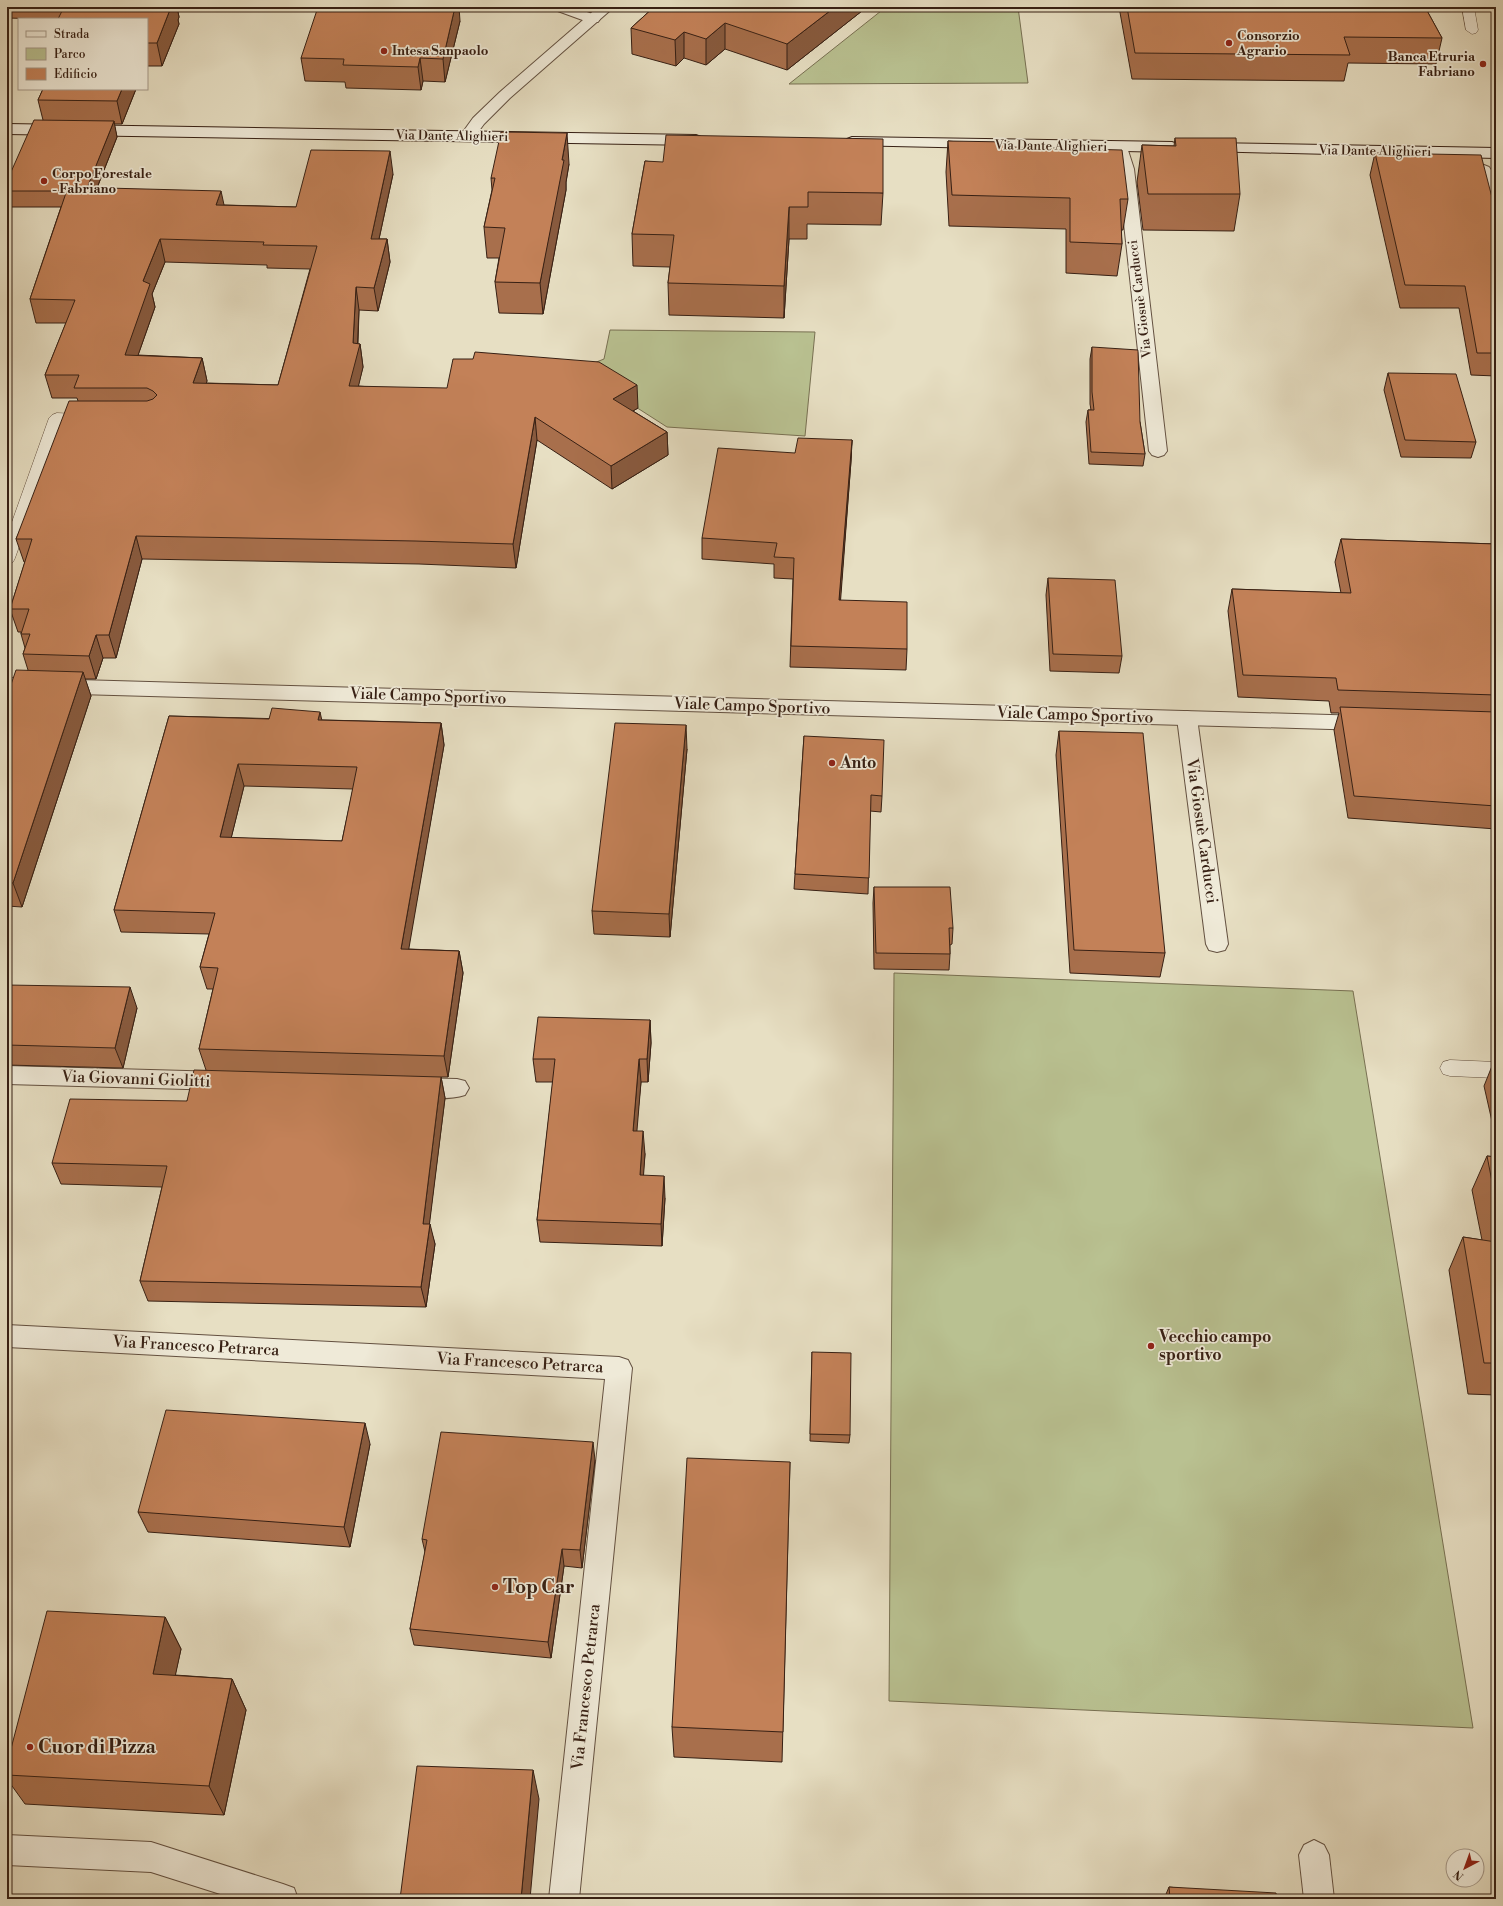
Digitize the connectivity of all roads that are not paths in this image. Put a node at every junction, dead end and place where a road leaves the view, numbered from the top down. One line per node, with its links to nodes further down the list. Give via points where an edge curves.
1 (560, 7): 4 (street)
2 (607, 7): 4 (street)
3 (1468, 7): 5 (lane)
4 (593, 19): 7 (street, via 505,95 478,121)
5 (1472, 30)
6 (7, 129): 7 (street, Via Dante Alighieri)
7 (468, 136): 8 (street, Via Dante Alighieri)
8 (711, 140)
9 (836, 142): 10 (street, Via Dante Alighieri)
10 (1121, 147): 11 (street, Via Dante Alighieri); 15 (street, Via Giosuè Carducci, via 1126,169)
11 (1478, 152): 12 (street, Via Dante Alighieri); 13 (street)
12 (1496, 153)
13 (1496, 211)
14 (105, 418): 16 (lane, via 57,418)
15 (1158, 451)
16 (7, 558)
17 (7, 685): 18 (street, Viale Campo Sportivo)
18 (1187, 718): 19 (street, Viale Campo Sportivo); 20 (street, Via Giosuè Carducci)
19 (1385, 723)
20 (1217, 944)
21 (1450, 1068): 22 (lane)
22 (1496, 1070)
23 (7, 1075): 24 (street, Via Giovanni Giolitti)
24 (244, 1082)
25 (394, 1086): 26 (street)
26 (457, 1088)
27 (7, 1336): 31 (street, Via Francesco Petrarca, via 619,1368)
28 (7, 1850): 30 (street, via 150,1857)
29 (1314, 1855): 32 (street)
30 (283, 1899)
31 (564, 1899)
32 (1319, 1899)

